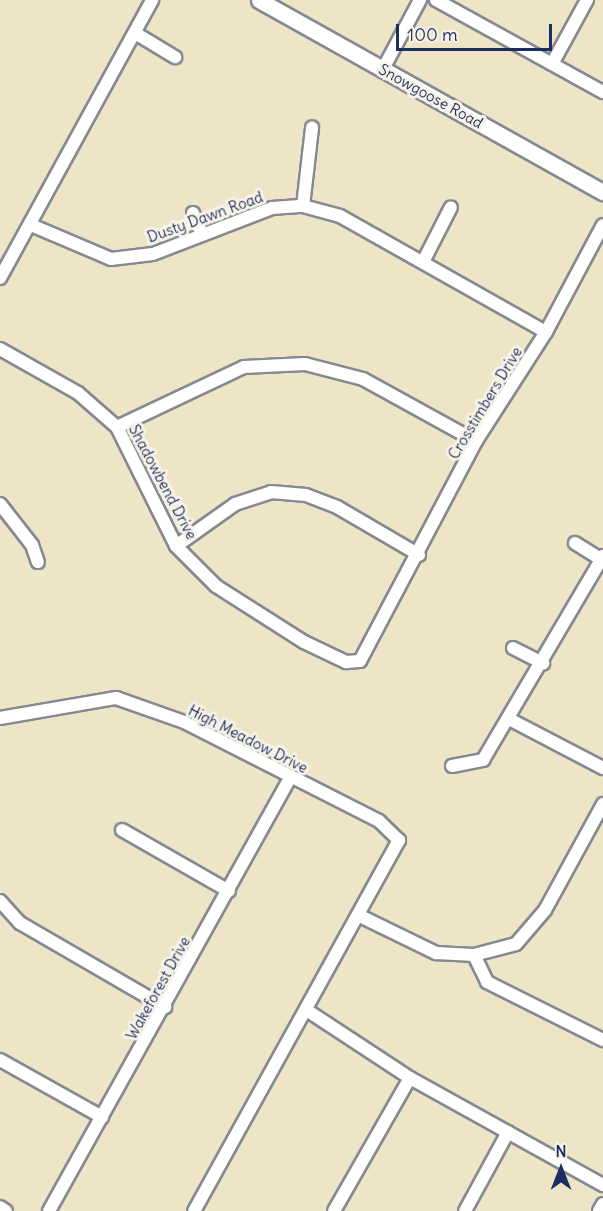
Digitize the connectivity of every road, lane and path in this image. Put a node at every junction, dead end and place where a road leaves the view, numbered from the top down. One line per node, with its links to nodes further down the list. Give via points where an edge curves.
1 (152, 0): 6 (street)
2 (259, 0): 9 (street, Snowgoose Road)
3 (420, 0): 9 (street)
4 (436, 0): 8 (street)
5 (588, 0): 8 (street)
6 (135, 33): 7 (street); 16 (street)
7 (175, 57)
8 (552, 64): 10 (street)
9 (383, 69): 12 (street, Snowgoose Road)
10 (603, 92)
11 (312, 128): 13 (street)
12 (603, 192)
13 (303, 206): 18 (street, Dusty Dawn Road, via 272,208); 19 (street, Dusty Dawn Road, via 340,216)
14 (451, 207): 19 (street)
15 (193, 213): 18 (street)
16 (31, 225): 18 (street, Dusty Dawn Road, via 111,260 153,254); 20 (street)
17 (603, 225): 21 (street, Crosstimbers Drive)
18 (202, 234)
19 (424, 261): 21 (street, Dusty Dawn Road)
20 (0, 278)
21 (546, 332): 24 (street, Crosstimbers Drive)
22 (0, 349): 23 (street, Shadowbend Drive, via 78,393)
23 (117, 427): 24 (street, via 244,367 305,364 363,379); 27 (street, Shadowbend Drive)
24 (476, 441): 28 (street, Crosstimbers Drive)
25 (0, 504): 30 (street, via 32,545)
26 (575, 543): 29 (street)
27 (176, 546): 28 (street, via 235,504 271,492 306,495 337,507); 32 (street, Shadowbend Drive, via 216,586 304,642 346,662)
28 (419, 555): 32 (street, Crosstimbers Drive)
29 (602, 558): 33 (street)
30 (38, 562)
31 (513, 648): 33 (street)
32 (360, 661)
33 (543, 663): 35 (street)
34 (0, 718): 38 (street, High Meadow Drive, via 117,698 184,722)
35 (511, 720): 36 (street, via 483,760); 37 (street)
36 (452, 766)
37 (603, 768)
38 (290, 778): 41 (street, Wakeforest Drive); 43 (street, High Meadow Drive, via 379,821 399,840)
39 (603, 804): 44 (street, via 545,909 524,935 516,944)
40 (122, 830): 41 (street)
41 (229, 891): 45 (street, Wakeforest Drive)
42 (0, 901): 45 (street, via 20,923)
43 (360, 916): 44 (street, via 436,953); 46 (street)
44 (474, 955): 47 (street, via 487,982)
45 (165, 1007): 50 (street, Wakeforest Drive)
46 (308, 1011): 49 (street); 57 (street)
47 (603, 1040)
48 (0, 1060): 50 (street)
49 (410, 1078): 51 (street); 58 (street)
50 (102, 1117): 56 (street, Wakeforest Drive)
51 (508, 1132): 52 (street); 59 (street)
52 (603, 1185)
53 (603, 1204): 60 (street)
54 (0, 1208): 55 (street)
55 (6, 1211)
56 (49, 1211)
57 (194, 1211)
58 (334, 1211)
59 (465, 1211)
60 (599, 1211)

